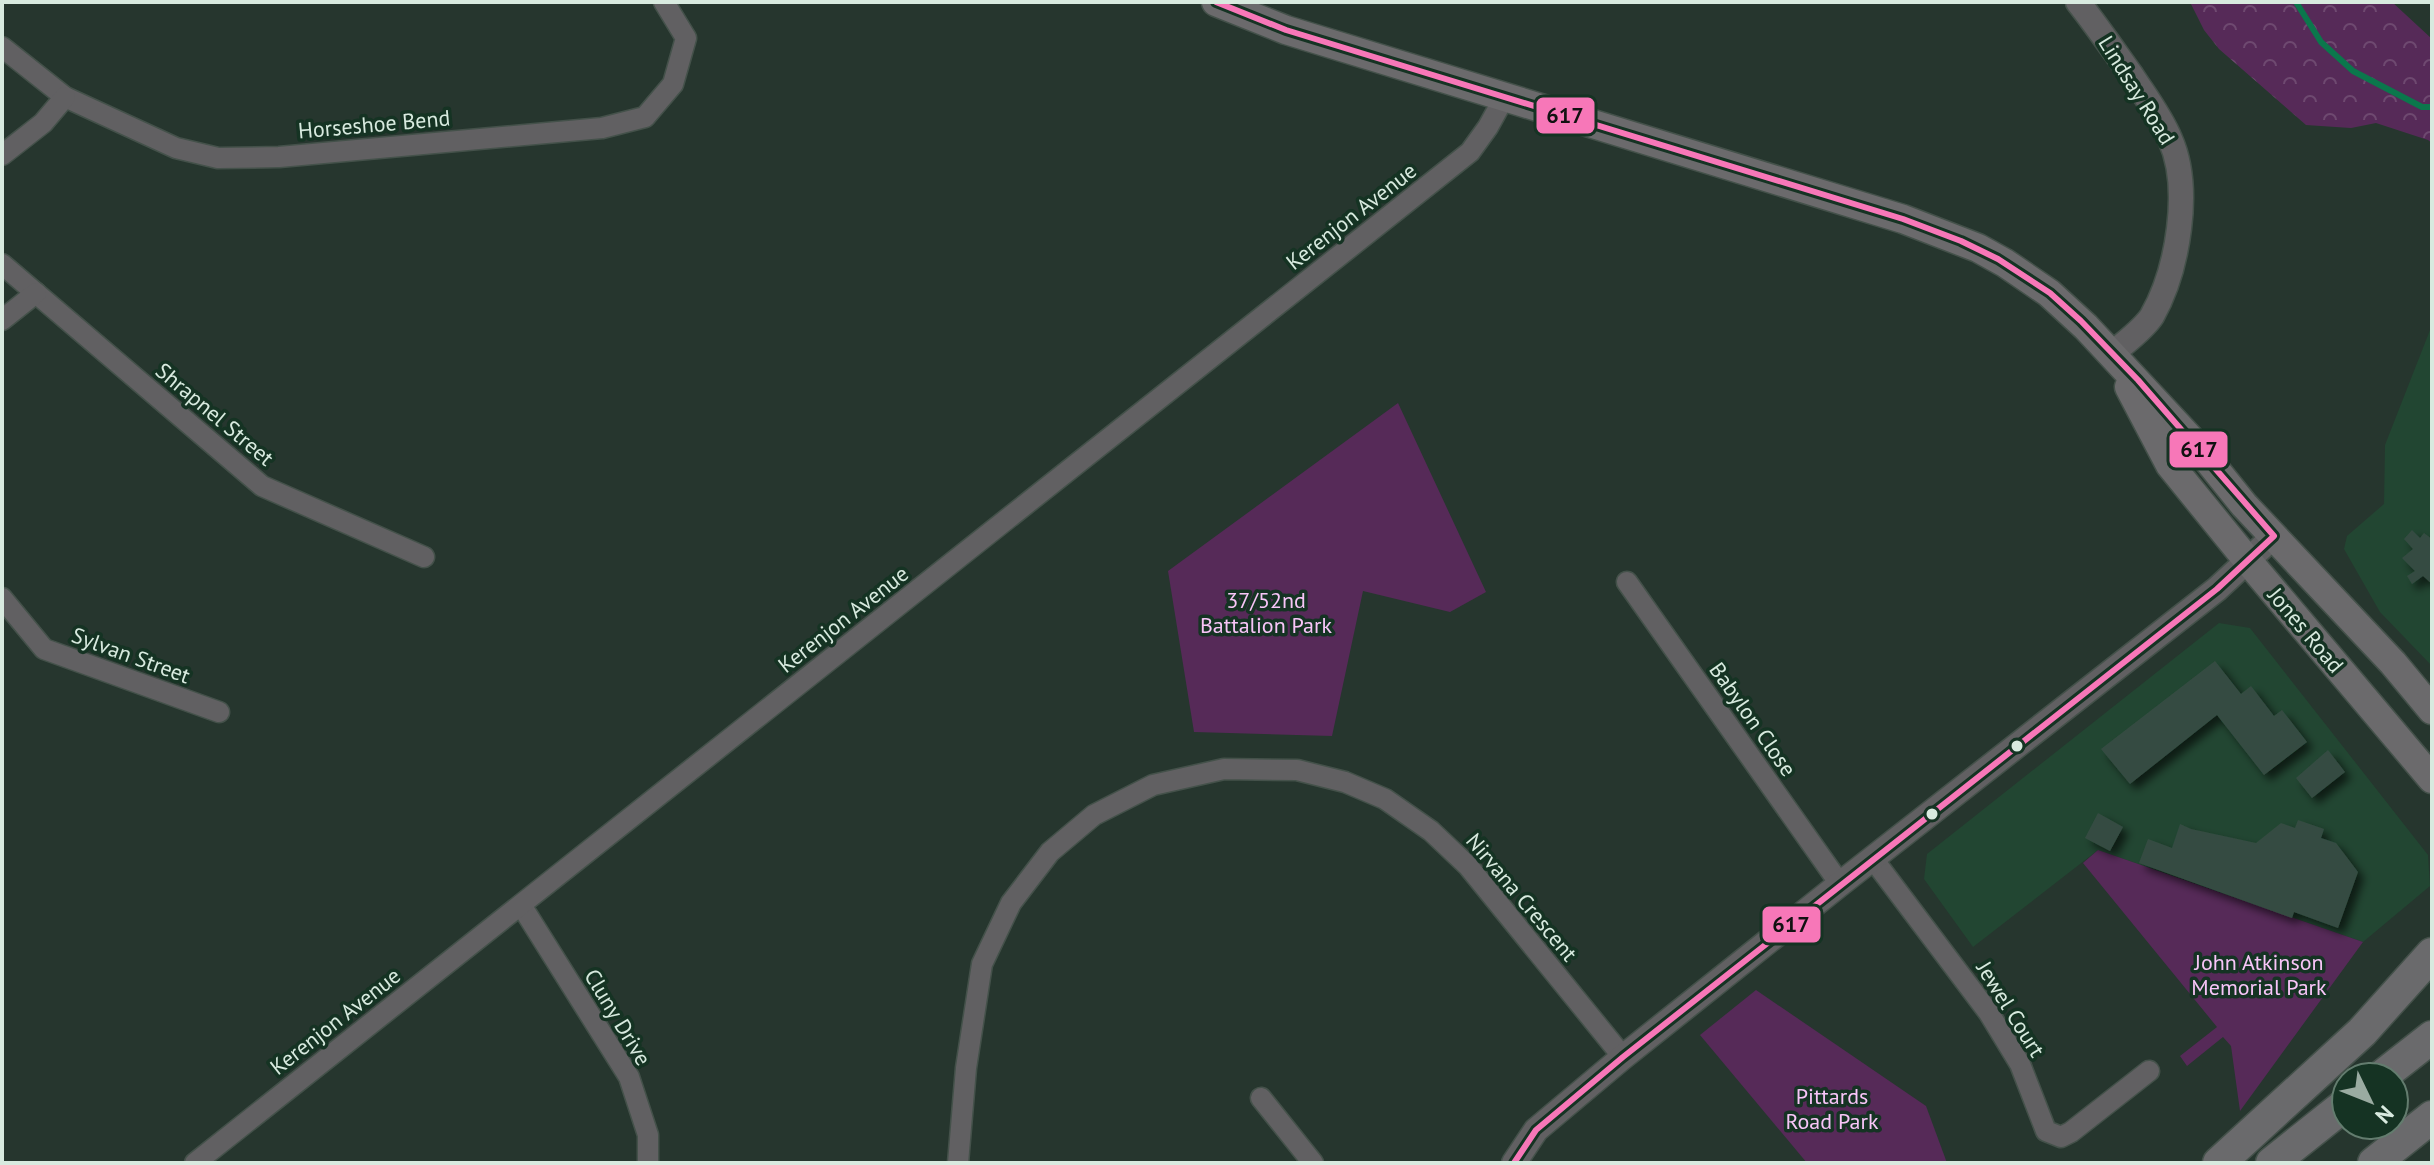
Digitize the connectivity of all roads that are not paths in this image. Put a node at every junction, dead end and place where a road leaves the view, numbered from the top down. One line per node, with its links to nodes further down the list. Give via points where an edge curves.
1 (664, 2): 5 (street, Horseshoe Bend, via 686,38 673,84 645,117 602,128 218,158 176,148)
2 (1216, 2): 6 (main road, Jones Road, via 1286,30)
3 (2078, 2): 11 (street, Lindsay Road, via 2149,101 2180,167 2176,248 2165,284 2151,319)
4 (2, 47): 5 (street, Horseshoe Bend)
5 (65, 97): 7 (street, via 43,123)
6 (1504, 98): 11 (main road, Jones Road, via 1949,235 2049,293); 22 (street, Kerenjon Avenue, via 1470,152)
7 (2, 155)
8 (2, 264): 9 (street, Shrapnel Street)
9 (36, 293): 10 (street); 13 (street, Shrapnel Street, via 262,486)
10 (2, 320)
11 (2112, 354): 12 (main road, Jones Road); 14 (main road, Jones Road, via 2170,465)
12 (2274, 536): 14 (street); 17 (main road, Jones Road)
13 (424, 557)
14 (2248, 561): 19 (main road, Jones Road); 20 (street)
15 (1627, 582): 21 (street, Babylon Close)
16 (2, 598): 18 (street, Sylvan Street, via 44,649)
17 (2432, 710)
18 (219, 712)
19 (2432, 779)
20 (1873, 859): 21 (street); 27 (street, Jewel Court, via 1989,1013 2020,1064 2046,1131 2061,1137 2071,1132)
21 (1840, 884): 25 (street)
22 (521, 905): 31 (street, Kerenjon Avenue); 32 (street, Cluny Drive, via 629,1077 648,1135)
23 (2432, 954): 36 (highway, via 2362,1032)
24 (2432, 1037): 26 (highway)
25 (1623, 1057): 33 (street, Nirvana Crescent, via 1468,866 1431,831 1385,799 1345,782 1297,770 1224,769 1153,785 1094,815 1050,852 1011,903 982,964); 35 (street, via 1536,1130)
26 (2401, 1061)
27 (2149, 1071)
28 (1261, 1098): 34 (street)
29 (2330, 1117): 37 (highway)
30 (2432, 1117): 38 (highway)
31 (195, 1163)
32 (648, 1163)
33 (958, 1163)
34 (1313, 1163)
35 (1514, 1163)
36 (2219, 1163)
37 (2272, 1163)
38 (2374, 1163)

